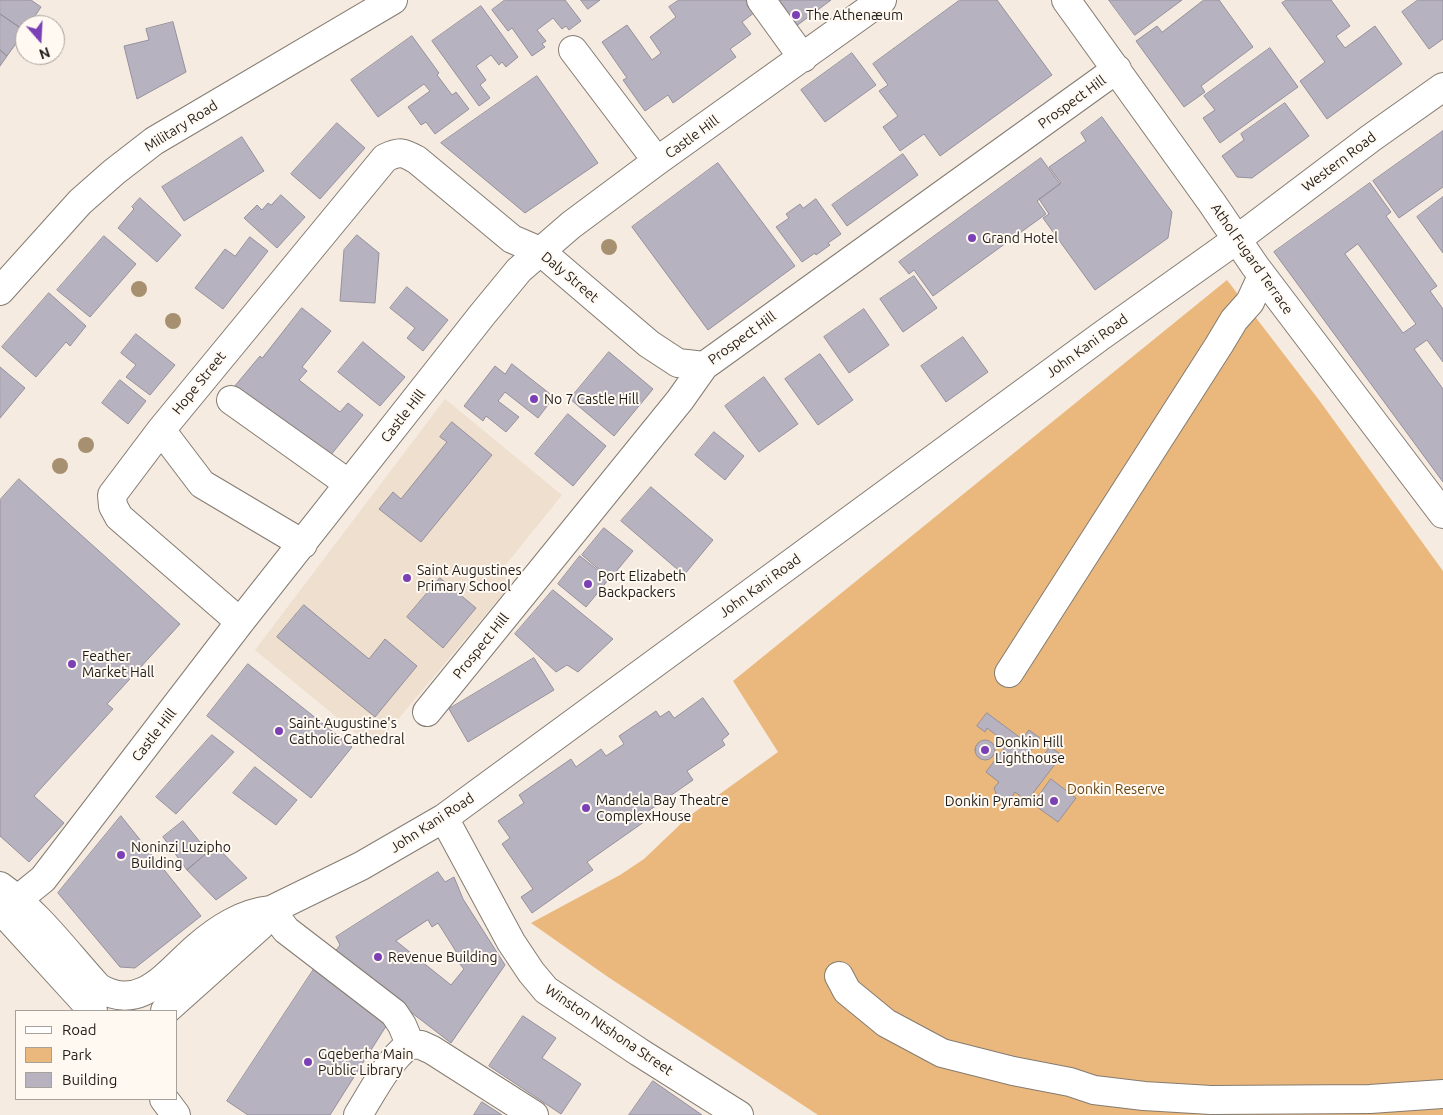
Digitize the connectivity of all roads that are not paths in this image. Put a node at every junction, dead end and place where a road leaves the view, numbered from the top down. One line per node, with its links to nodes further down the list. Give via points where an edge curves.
1 (393, 0): 14 (street, Military Road, via 154,142 80,202)
2 (760, 0): 6 (street)
3 (882, 0): 6 (street, Castle Hill)
4 (1066, 0): 7 (street, Athol Fugard Terrace)
5 (573, 50): 10 (street)
6 (802, 58): 10 (street, Castle Hill)
7 (1117, 69): 11 (street, Athol Fugard Terrace); 15 (street, Prospect Hill)
8 (1443, 87): 11 (street, Western Road)
9 (416, 160): 12 (street, Daly Street, via 512,239); 17 (street, Hope Street, via 405,153 385,158)
10 (657, 162): 12 (street, Castle Hill)
11 (1236, 240): 13 (street, Athol Fugard Terrace); 24 (street, John Kani Road)
12 (540, 251): 15 (street, Daly Street, via 649,344 678,363); 18 (street, Castle Hill, via 519,270 482,315)
13 (1262, 276): 19 (street, Athol Fugard Terrace); 22 (street, via 1250,302 1234,320)
14 (0, 291)
15 (704, 366): 23 (street, Prospect Hill, via 680,400)
16 (231, 400): 18 (street)
17 (161, 430): 20 (street, via 202,484); 21 (street, Hope Street, via 112,495 113,506 119,517)
18 (350, 484): 20 (street, Castle Hill)
19 (1443, 514)
20 (303, 544): 21 (street, Castle Hill)
21 (240, 622): 25 (street, Castle Hill, via 43,879)
22 (1009, 673)
23 (427, 712)
24 (444, 818): 26 (street, John Kani Road, via 361,866); 36 (street, Winston Ntshona Street, via 511,942 546,990)
25 (5, 902): 28 (street, via 37,917 55,954)
26 (271, 910): 28 (street, John Kani Road, via 238,918 195,948 144,992); 29 (street, John Kani Road, via 260,926); 30 (street, via 286,930 394,1013)
27 (839, 976): 31 (street, via 847,991 886,1023 942,1053 1094,1090 1211,1100 1370,1099)
28 (110, 1003)
29 (166, 1010)
30 (410, 1044): 34 (street, via 388,1068); 35 (street, via 432,1050)
31 (1443, 1094)
32 (165, 1100): 33 (street)
33 (176, 1115)
34 (358, 1115)
35 (534, 1115)
36 (738, 1115)

